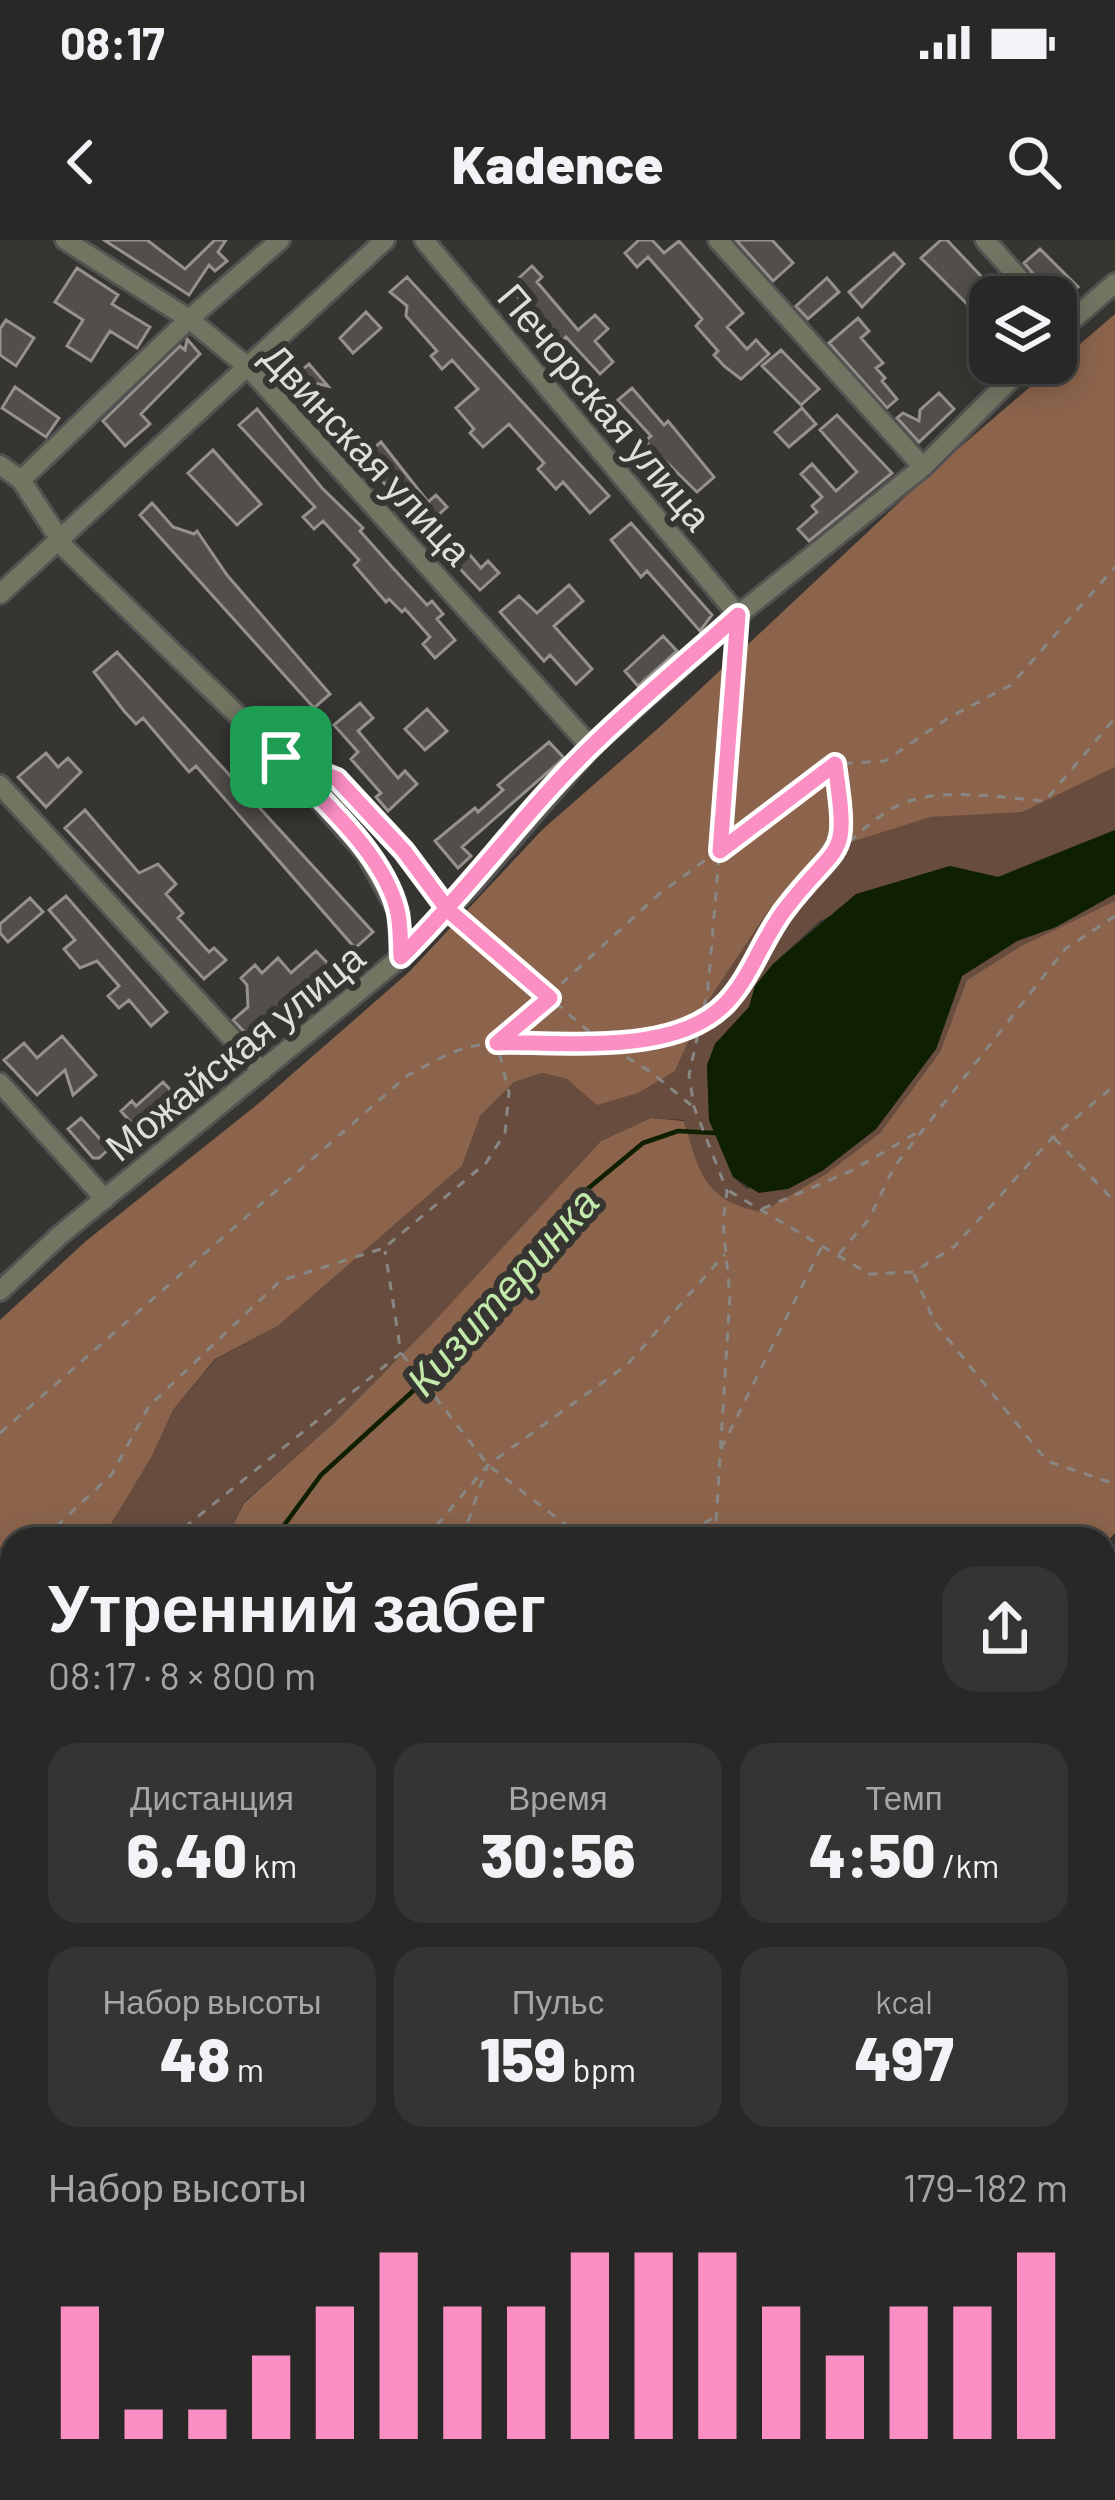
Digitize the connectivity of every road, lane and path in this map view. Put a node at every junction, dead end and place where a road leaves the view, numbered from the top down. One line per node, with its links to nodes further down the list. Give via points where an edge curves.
1 (65, 240): 10 (street, Двинская улица)
2 (280, 240): 10 (street)
3 (386, 240): 11 (street)
4 (424, 240): 18 (street, Печорская улица)
5 (718, 240): 13 (street)
6 (985, 240): 7 (street)
7 (1017, 276)
8 (1115, 283): 9 (street)
9 (1077, 312)
10 (189, 319): 11 (street, Двинская улица); 14 (street)
11 (249, 368): 15 (street); 20 (street, Двинская улица)
12 (1006, 384): 13 (street, Можайская улица)
13 (923, 467): 18 (street, Можайская улица)
14 (7, 473): 15 (street)
15 (61, 535): 17 (street); 28 (street, via 66,549 281,757 365,851 399,913)
16 (1115, 567): 21 (path, via 1011,685 885,760)
17 (0, 593)
18 (738, 615): 20 (street, Можайская улица); 24 (path)
19 (1115, 718): 25 (path, via 1045,801 907,801)
20 (591, 747): 26 (street, Можайская улица)
21 (835, 764): 24 (path); 25 (path, via 845,834)
22 (318, 772): 26 (path, via 337,779)
23 (0, 785): 33 (street)
24 (720, 851): 29 (path, via 658,895); 30 (path)
25 (831, 860): 30 (path, via 785,909 726,1003)
26 (448, 910): 28 (street, Можайская улица); 29 (path)
27 (1115, 916): 37 (path, via 1065,949)
28 (401, 957): 33 (street, Можайская улица)
29 (550, 998): 31 (path); 32 (path)
30 (701, 1023): 31 (path, via 650,1042); 36 (path, via 689,1075)
31 (600, 1040): 32 (path); 36 (path)
32 (497, 1043): 44 (path, via 506,1133 486,1162); 50 (path, via 464,1048 408,1075)
33 (262, 1071): 40 (street, Можайская улица)
34 (0, 1083): 40 (street)
35 (1115, 1085): 38 (path)
36 (694, 1107): 39 (path)
37 (923, 1129): 42 (path); 46 (path)
38 (1053, 1137): 41 (path); 47 (path, via 955,1246)
39 (727, 1191): 42 (path); 45 (path)
40 (105, 1199): 48 (street, Можайская улица)
41 (1115, 1202)
42 (760, 1210): 43 (path)
43 (822, 1245): 46 (path); 51 (path)
44 (384, 1248): 49 (path); 55 (path, via 280,1281 149,1406 112,1474)
45 (726, 1253): 51 (path); 52 (path, via 628,1364)
46 (838, 1255): 47 (path, via 869,1274)
47 (914, 1272): 53 (path, via 935,1323 1047,1461)
48 (0, 1291)
49 (401, 1353): 52 (path); 56 (path)
50 (0, 1433)
51 (720, 1450): 54 (path)
52 (488, 1465): 57 (path); 58 (path); 59 (path)
53 (1115, 1484)
54 (716, 1518): 60 (path); 61 (path)
55 (56, 1527)
56 (185, 1527)
57 (434, 1527)
58 (466, 1527)
59 (568, 1527)
60 (697, 1527)
61 (716, 1527)

